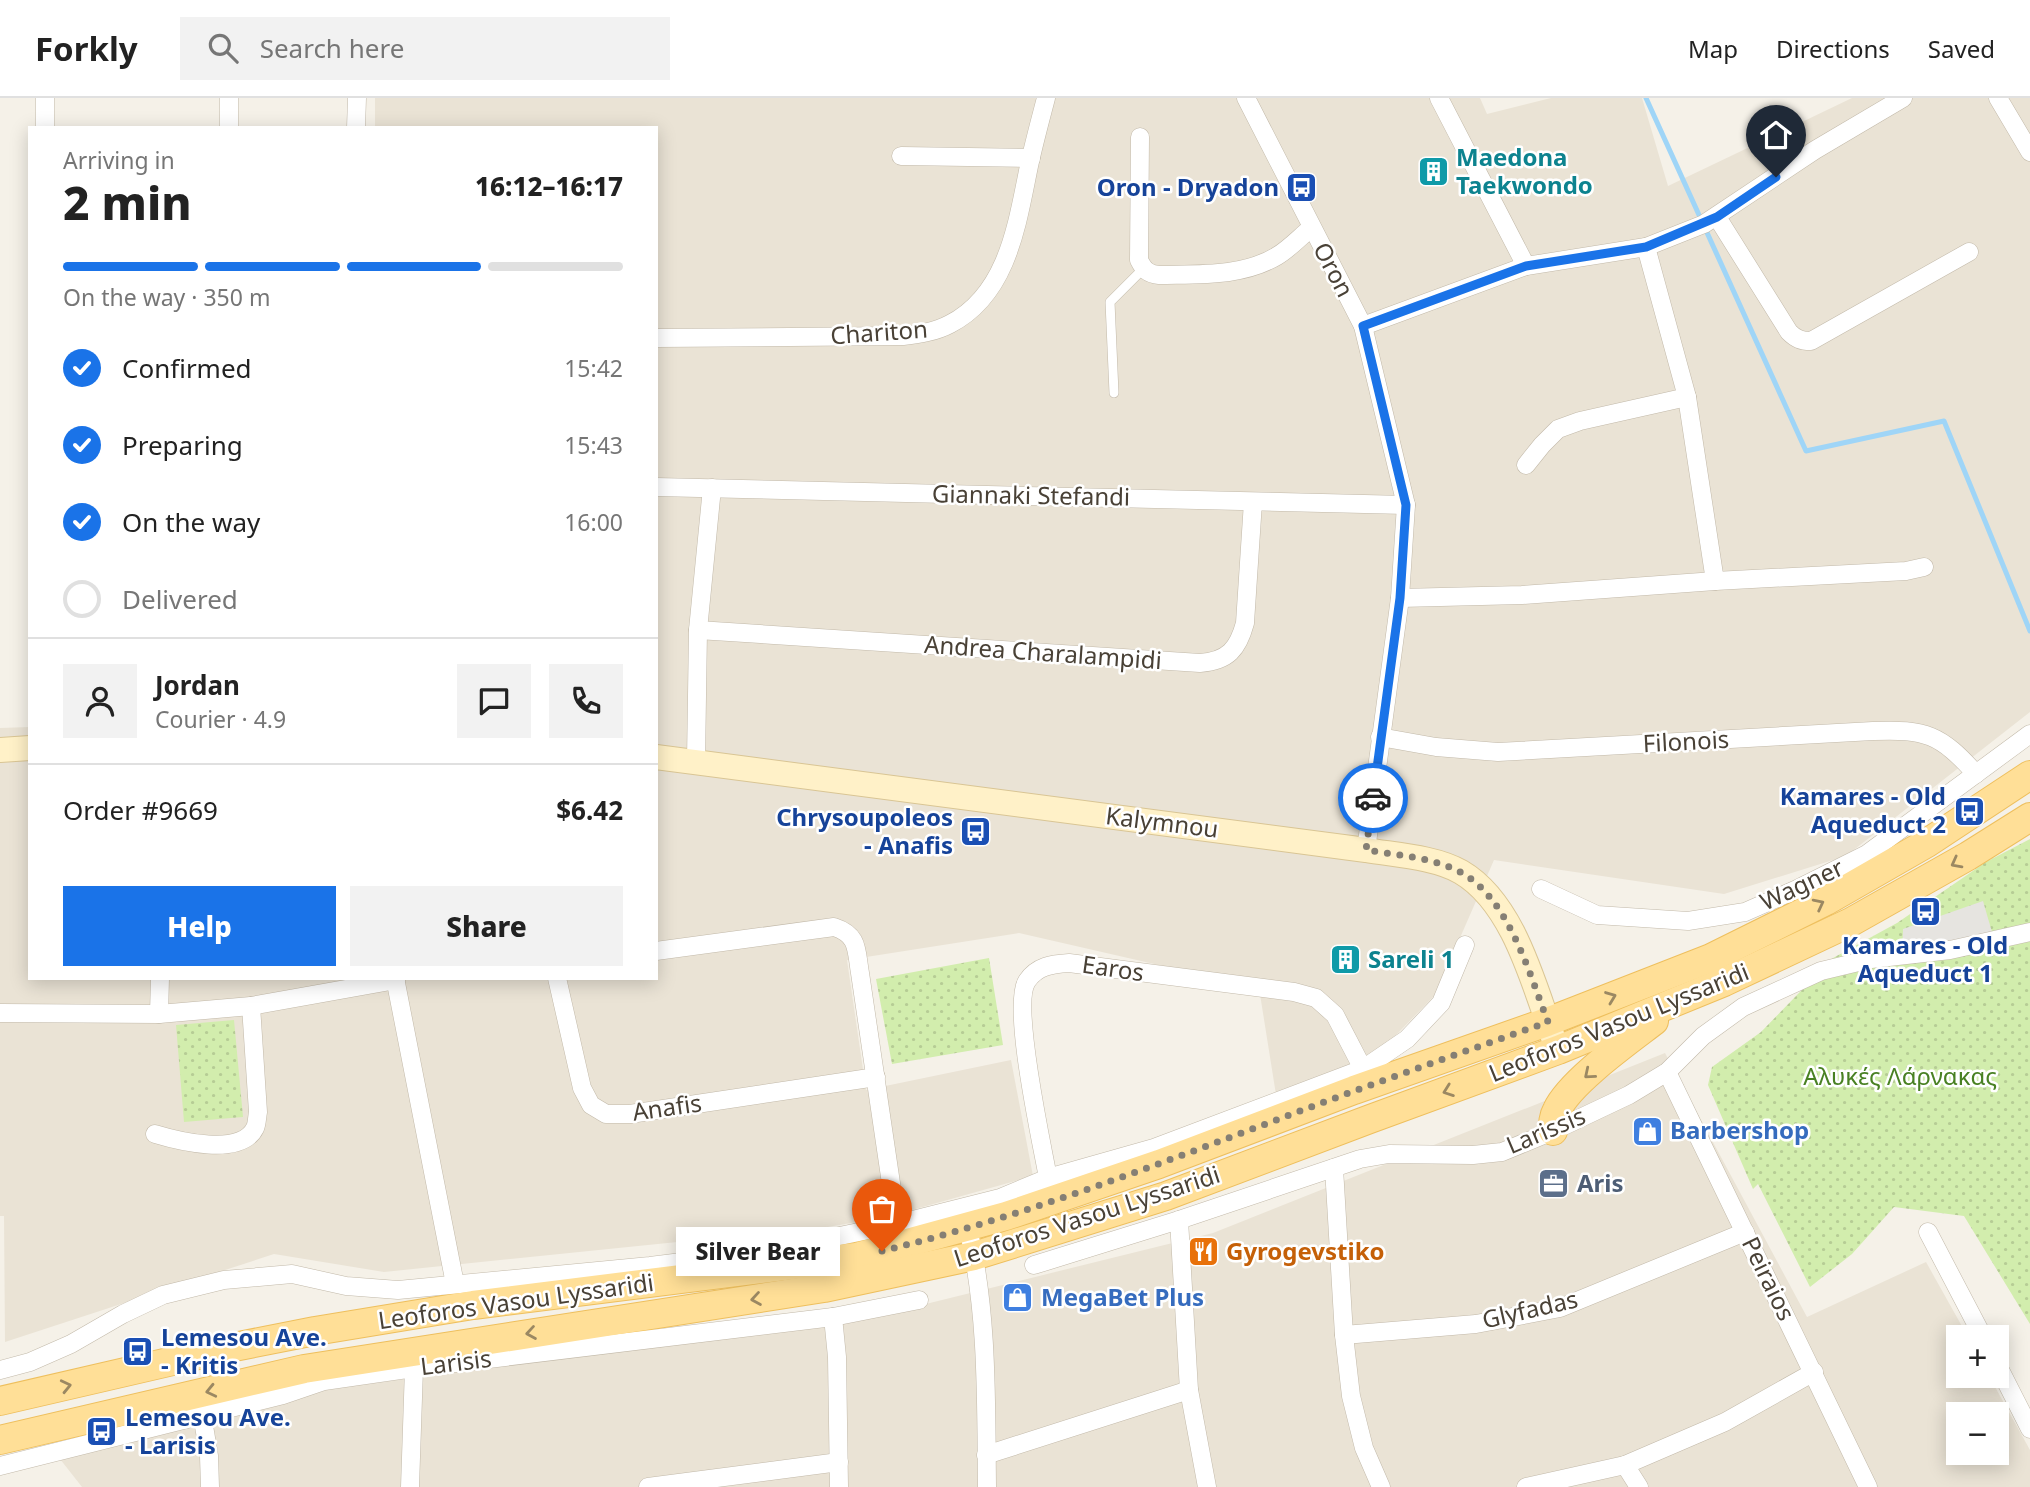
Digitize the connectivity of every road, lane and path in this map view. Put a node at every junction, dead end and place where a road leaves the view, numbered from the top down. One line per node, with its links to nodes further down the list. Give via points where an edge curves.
1 (45, 98): 9 (street)
2 (229, 98): 10 (street)
3 (357, 98): 11 (street)
4 (1046, 98): 15 (street, Chariton)
5 (1246, 98): 17 (street, Oron)
6 (1439, 98): 20 (street)
7 (1903, 98): 16 (street, via 1815,150)
8 (1998, 98): 13 (street)
9 (45, 126)
10 (229, 126)
11 (356, 126)
12 (1140, 137): 21 (street, via 1139,260)
13 (2030, 152)
14 (901, 156): 15 (street)
15 (1031, 158): 23 (street, Chariton, via 1005,263 974,307 936,331 903,337)
16 (1711, 221): 18 (street); 19 (street, via 1789,332 1803,341 1811,341)
17 (1311, 228): 21 (street, Oron, via 1280,254 1246,270 1159,275); 22 (street, Oron)
18 (1646, 247): 20 (street); 25 (street)
19 (1969, 252)
20 (1526, 266): 22 (street)
21 (1143, 269): 24 (lane, via 1110,302)
22 (1363, 326): 30 (street, Oron)
23 (658, 338)
24 (1114, 393)
25 (1687, 397): 26 (street, via 1558,429); 32 (street)
26 (1526, 465)
27 (658, 487): 28 (street, Giannaki Stefandi)
28 (712, 488): 29 (street, Giannaki Stefandi); 34 (street)
29 (1253, 502): 30 (street, Giannaki Stefandi); 34 (street, Andrea Charalampidi, via 1245,623 1235,648 1215,662)
30 (1406, 505): 33 (street, Oron)
31 (1924, 567): 32 (street)
32 (1715, 581): 33 (street, via 1522,595)
33 (1400, 598): 36 (street, Oron)
34 (698, 630): 40 (street)
35 (2030, 734): 41 (street, Wagner)
36 (1380, 737): 41 (street, Filonois, via 1498,752 1908,731 1945,743); 44 (street, Oron)
37 (28, 748): 38 (street)
38 (0, 751)
39 (658, 757): 40 (street, Kalymnou)
40 (696, 761): 44 (street, Kalymnou)
41 (1976, 774): 45 (street, Wagner, via 1867,854 1745,912 1688,921 1597,915)
42 (2030, 775): 57 (main road, Leoforos Vasou Lyssaridi, one-way to 42, via 1711,958 1826,901 1927,843)
43 (2022, 822): 53 (main road, Leoforos Vasou Lyssaridi, one-way to 53, via 1851,922)
44 (1366, 850): 57 (street, Kalymnou, via 1425,860 1459,871 1478,884 1508,924)
45 (1541, 889)
46 (2030, 932): 60 (street, Larissis, via 1821,971 1743,1007 1703,1036)
47 (1465, 945): 59 (street, via 1441,1003 1406,1039)
48 (658, 951): 61 (street, via 834,927 845,930 855,944)
49 (160, 980): 56 (street)
50 (391, 980): 54 (street)
51 (396, 980): 73 (street)
52 (557, 980): 61 (street, Anafis, via 582,1088 592,1105 606,1114)
53 (1681, 1000): 58 (main road, Leoforos Vasou Lyssaridi); 62 (main road, one-way to 62, via 1570,1090 1553,1118)
54 (251, 1006): 56 (street); 63 (street, via 256,1128 246,1139 232,1143 183,1143)
55 (0, 1013): 56 (street)
56 (159, 1014)
57 (1548, 1022): 58 (street, Kalymnou); 68 (main road, Leoforos Vasou Lyssaridi, via 1159,1164)
58 (1558, 1051): 71 (main road, Leoforos Vasou Lyssaridi, one-way to 71, via 1166,1196)
59 (1363, 1069): 65 (street, via 1154,1148); 65 (street, Earos, via 1335,1015 1316,998 1050,964 1025,984 1023,1005 1024,1047)
60 (1667, 1072): 62 (street, Larissis); 70 (street, Peiraios)
61 (876, 1076): 67 (street)
62 (1553, 1131): 64 (street, Larissis, via 1502,1152 1389,1154)
63 (155, 1134)
64 (1334, 1168): 66 (street, Larissis); 77 (street)
65 (1048, 1178): 67 (street, via 1000,1198)
66 (1179, 1220): 72 (street, Larissis); 82 (street)
67 (897, 1224): 73 (street, via 768,1251)
68 (968, 1228): 71 (street); 83 (main road, Leoforos Vasou Lyssaridi, one-way to 68, via 315,1331 472,1305 856,1257)
69 (1928, 1231): 76 (street)
70 (1745, 1232): 77 (street, Glyfadas, via 1560,1308 1476,1324); 80 (street, Peiraios)
71 (974, 1256): 86 (main road, Leoforos Vasou Lyssaridi, one-way to 86, via 824,1288 304,1369); 87 (street, via 982,1310)
72 (1034, 1265)
73 (456, 1284): 79 (street, via 398,1290 346,1286 292,1274 224,1280 163,1295 71,1344)
74 (919, 1300): 75 (street, Larisis)
75 (833, 1317): 78 (street, Larisis); 88 (street)
76 (1977, 1325)
77 (1344, 1335): 97 (street, via 1351,1396 1364,1448)
78 (415, 1368): 84 (street, Larisis, via 324,1381); 92 (street)
79 (0, 1370)
80 (1814, 1371): 89 (street, via 1725,1422); 100 (street, Peiraios)
81 (2009, 1388): 85 (street)
82 (1189, 1390): 87 (street); 96 (street)
83 (0, 1401)
84 (202, 1414): 90 (street, Larisis); 91 (street)
85 (2030, 1429)
86 (0, 1440)
87 (986, 1455): 95 (street)
88 (839, 1462): 93 (street); 94 (street)
89 (1625, 1465): 98 (street); 99 (street)
90 (0, 1466)
91 (210, 1487)
92 (410, 1487)
93 (648, 1487)
94 (839, 1487)
95 (986, 1487)
96 (1207, 1487)
97 (1381, 1487)
98 (1526, 1487)
99 (1639, 1487)
100 (1868, 1487)

